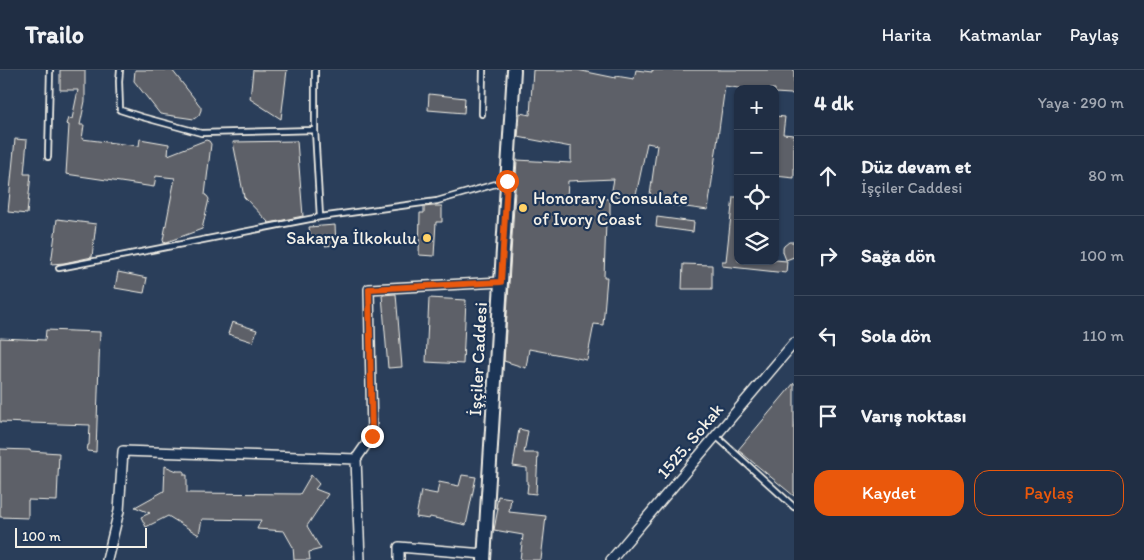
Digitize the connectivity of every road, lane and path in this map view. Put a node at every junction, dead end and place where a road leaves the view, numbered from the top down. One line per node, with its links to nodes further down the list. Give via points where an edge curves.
1 (50, 70): 8 (lane)
2 (120, 70): 7 (lane, via 120,110 142,117 201,133)
3 (315, 70): 7 (lane)
4 (483, 70): 6 (lane)
5 (514, 70): 9 (street, İşçiler Caddesi)
6 (482, 114)
7 (315, 130): 10 (lane)
8 (48, 157)
9 (507, 181): 10 (lane, via 437,201); 12 (street, İşçiler Caddesi)
10 (320, 218): 11 (lane)
11 (59, 268)
12 (501, 282): 15 (street, via 369,289 372,436); 17 (street, İşçiler Caddesi)
13 (794, 343): 14 (street, 1525. Sokak)
14 (716, 436): 16 (lane); 21 (street, 1525. Sokak)
15 (356, 458): 18 (street, via 123,451 119,511); 19 (street)
16 (794, 507)
17 (484, 557): 20 (street, via 399,547)
18 (107, 560)
19 (360, 560)
20 (399, 560)
21 (611, 560)

